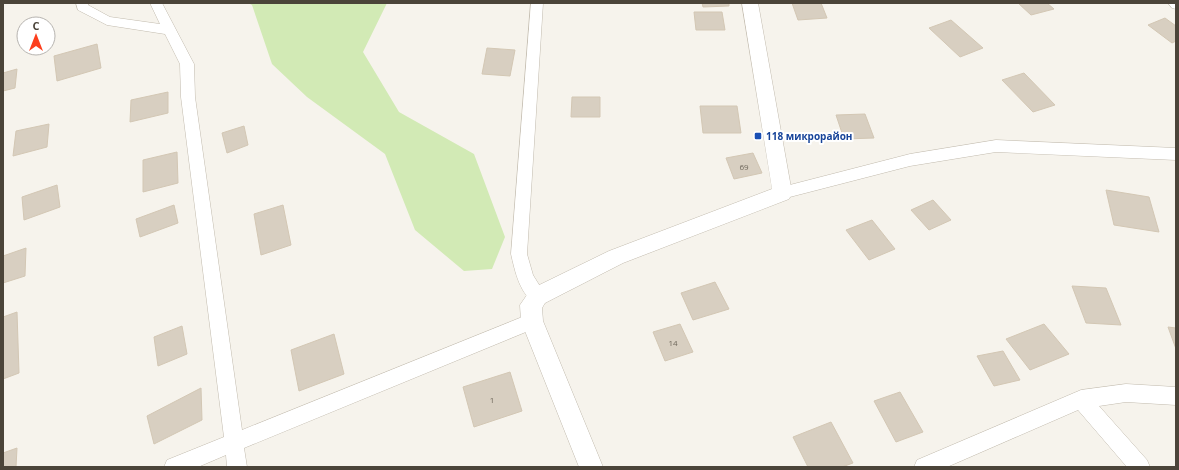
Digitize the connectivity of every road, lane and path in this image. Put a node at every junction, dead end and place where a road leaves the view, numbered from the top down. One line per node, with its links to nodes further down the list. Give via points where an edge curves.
1 (82, 3): 5 (street, via 82,6 107,20)
2 (156, 3): 5 (street)
3 (537, 3): 8 (street, via 519,254 525,278)
4 (750, 3): 7 (street)
5 (169, 30): 12 (street, via 186,64 188,97)
6 (1176, 154): 7 (street, via 996,146 910,160)
7 (782, 193): 8 (street, via 616,257)
8 (538, 296): 9 (street, via 531,305)
9 (532, 321): 12 (street); 15 (street)
10 (1176, 396): 11 (street, via 1126,393)
11 (1081, 399): 16 (street); 17 (street)
12 (234, 443): 13 (street); 14 (street)
13 (174, 467)
14 (238, 467)
15 (591, 467)
16 (924, 467)
17 (1140, 467)

